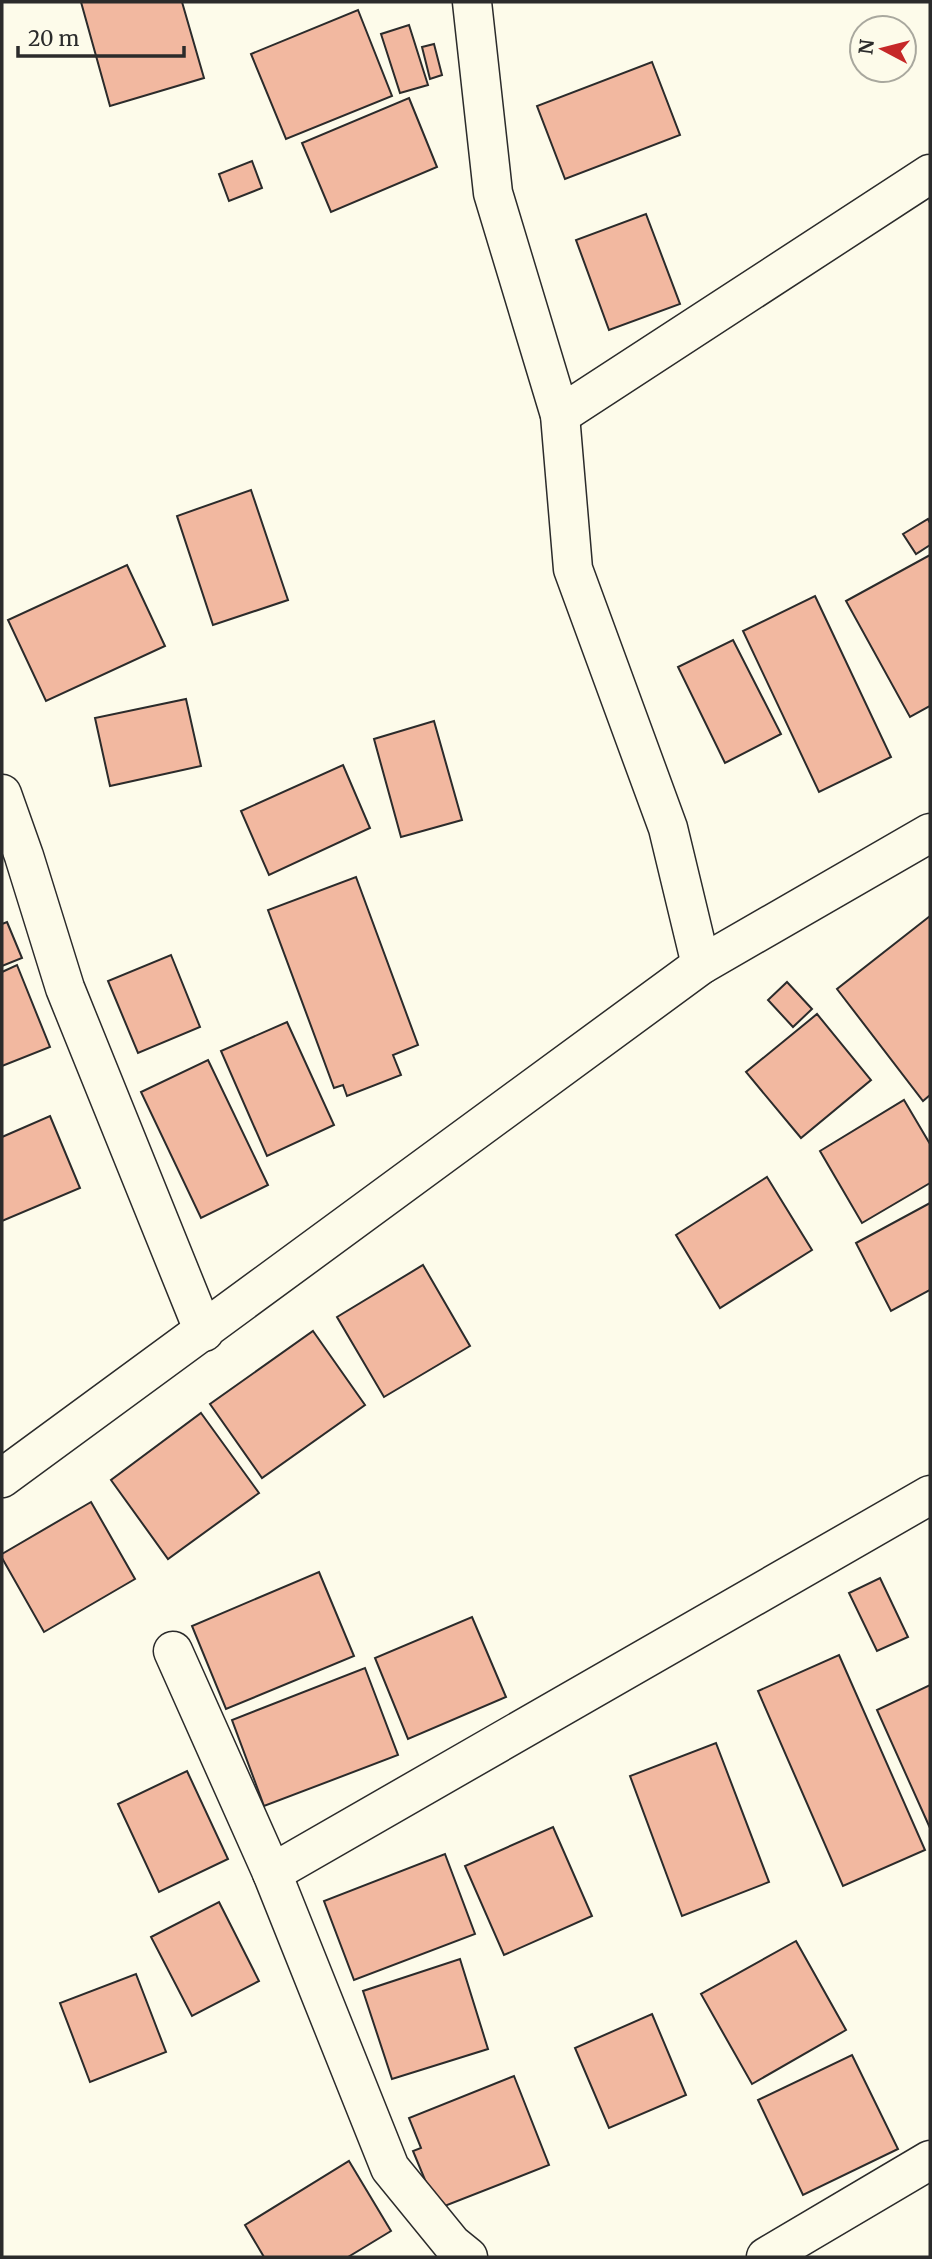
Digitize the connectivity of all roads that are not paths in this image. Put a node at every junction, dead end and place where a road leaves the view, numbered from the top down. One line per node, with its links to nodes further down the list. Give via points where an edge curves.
1 (472, 2): 3 (street, via 493,193)
2 (930, 174): 3 (street)
3 (560, 415): 6 (street, via 573,569 668,828)
4 (2, 794): 7 (street, via 65,988)
5 (930, 833): 6 (street)
6 (701, 965): 7 (street)
7 (204, 1332): 8 (street)
8 (2, 1478)
9 (930, 1495): 11 (street)
10 (173, 1651): 11 (street)
11 (272, 1873): 13 (street, via 390,2168)
12 (930, 2160): 14 (street)
13 (468, 2257)
14 (766, 2257)

